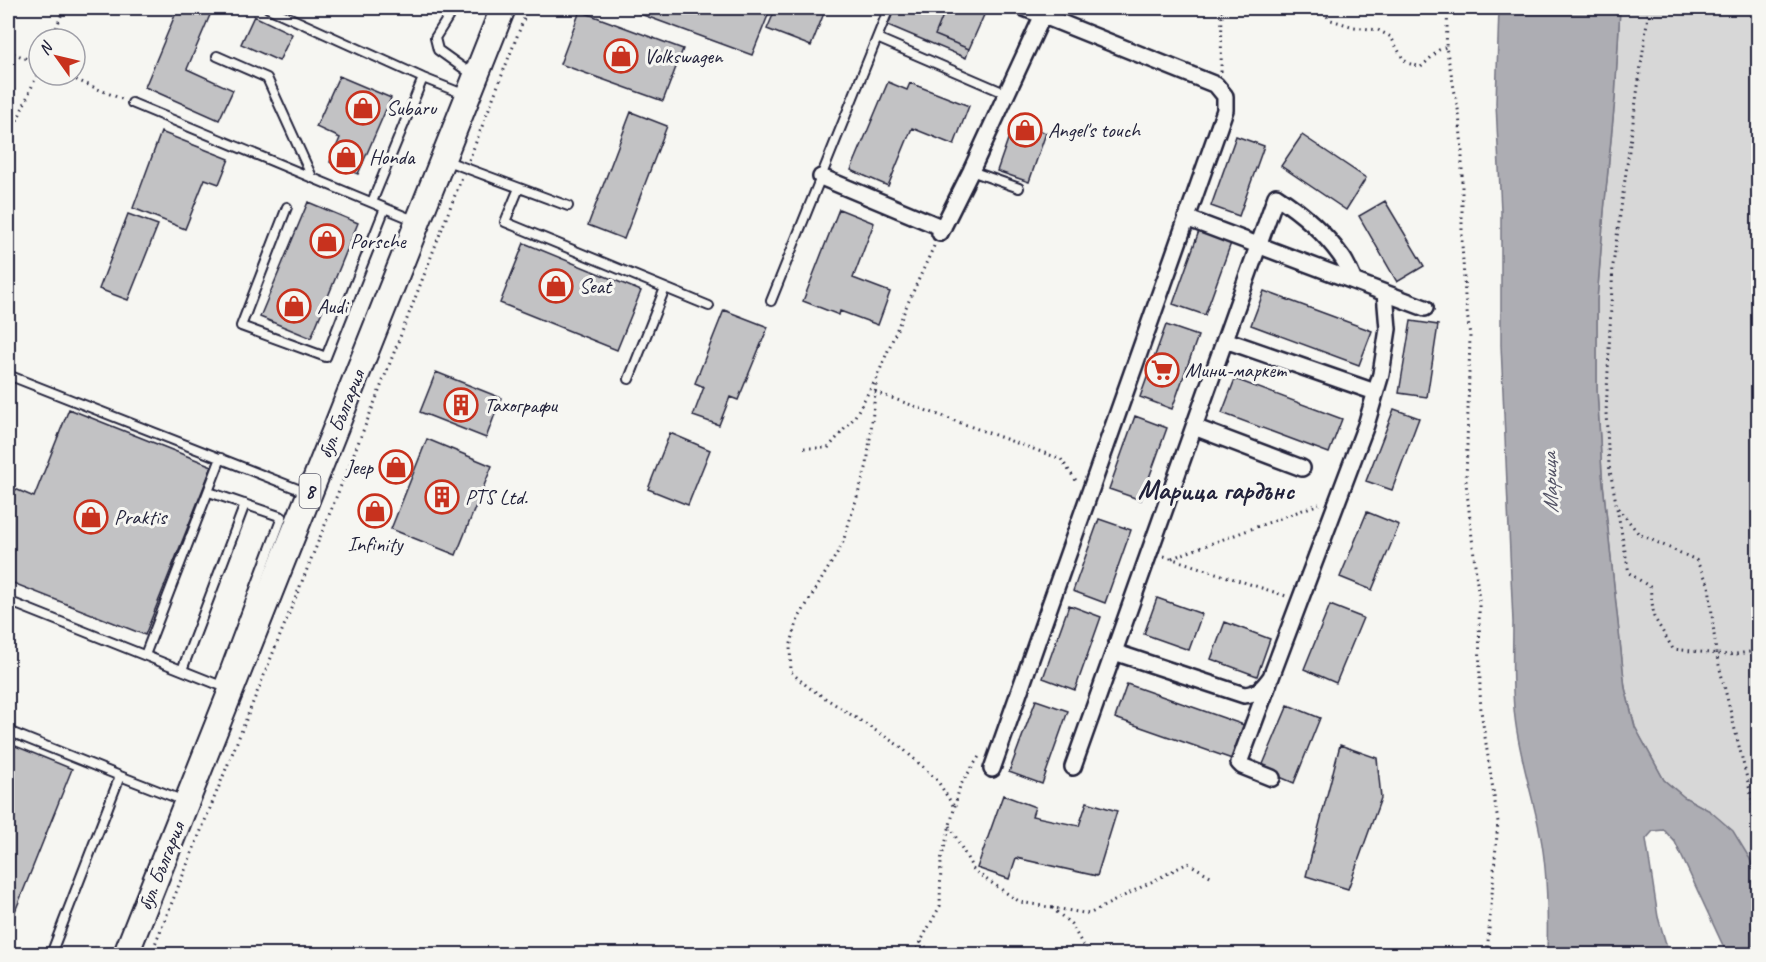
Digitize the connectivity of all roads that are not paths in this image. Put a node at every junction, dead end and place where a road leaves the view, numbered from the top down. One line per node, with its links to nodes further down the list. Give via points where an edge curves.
1 (268, 8): 9 (lane)
2 (454, 8): 10 (lane, via 435,38 438,50)
3 (501, 8): 10 (main road, бул. България / 8)
4 (890, 8): 7 (lane)
5 (1024, 8): 6 (street)
6 (1043, 15): 11 (street); 23 (street, via 1216,85 1225,96 1225,110)
7 (877, 38): 11 (lane); 16 (lane)
8 (217, 56): 15 (lane, via 267,78)
9 (423, 78): 10 (lane); 19 (lane)
10 (472, 86): 13 (main road, бул. България / 8)
11 (1007, 94): 14 (street)
12 (132, 103): 15 (lane)
13 (443, 159): 17 (lane); 24 (main road, бул. България / 8)
14 (971, 171): 16 (street, via 942,231); 18 (lane)
15 (312, 177): 19 (lane)
16 (821, 177): 29 (lane)
17 (519, 188): 20 (lane); 27 (lane, via 505,222)
18 (1019, 188)
19 (372, 202): 22 (lane)
20 (568, 206)
21 (287, 207): 22 (lane, via 241,326 327,357)
22 (385, 208): 24 (lane)
23 (1186, 218): 25 (street); 49 (street)
24 (418, 221): 40 (main road, бул. България / 8)
25 (1258, 245): 26 (street); 26 (street, via 1276,196 1315,225 1342,257); 32 (street)
26 (1354, 281): 28 (street)
27 (665, 288): 30 (lane); 34 (lane)
28 (1384, 293): 31 (street); 35 (street, via 1388,329)
29 (771, 301)
30 (709, 306)
31 (1425, 308)
32 (1225, 339): 35 (street); 36 (street)
33 (8, 375): 37 (lane)
34 (629, 379)
35 (1375, 392): 46 (street)
36 (1194, 427): 38 (street); 43 (street)
37 (221, 458): 39 (lane); 40 (lane)
38 (1302, 468)
39 (209, 492): 41 (lane); 44 (lane)
40 (309, 493): 52 (main road, бул. България / 8)
41 (245, 504): 45 (lane); 45 (lane, via 282,517 219,685)
42 (8, 601): 44 (lane)
43 (1114, 652): 46 (street, via 1244,695 1262,689); 48 (street)
44 (145, 656): 45 (lane)
45 (182, 670)
46 (1271, 677): 51 (street, via 1239,763)
47 (8, 731): 50 (lane)
48 (1073, 767)
49 (992, 769)
50 (120, 776): 52 (lane); 53 (lane)
51 (1272, 778)
52 (187, 802): 54 (main road, бул. България / 8)
53 (51, 954)
54 (126, 954)

